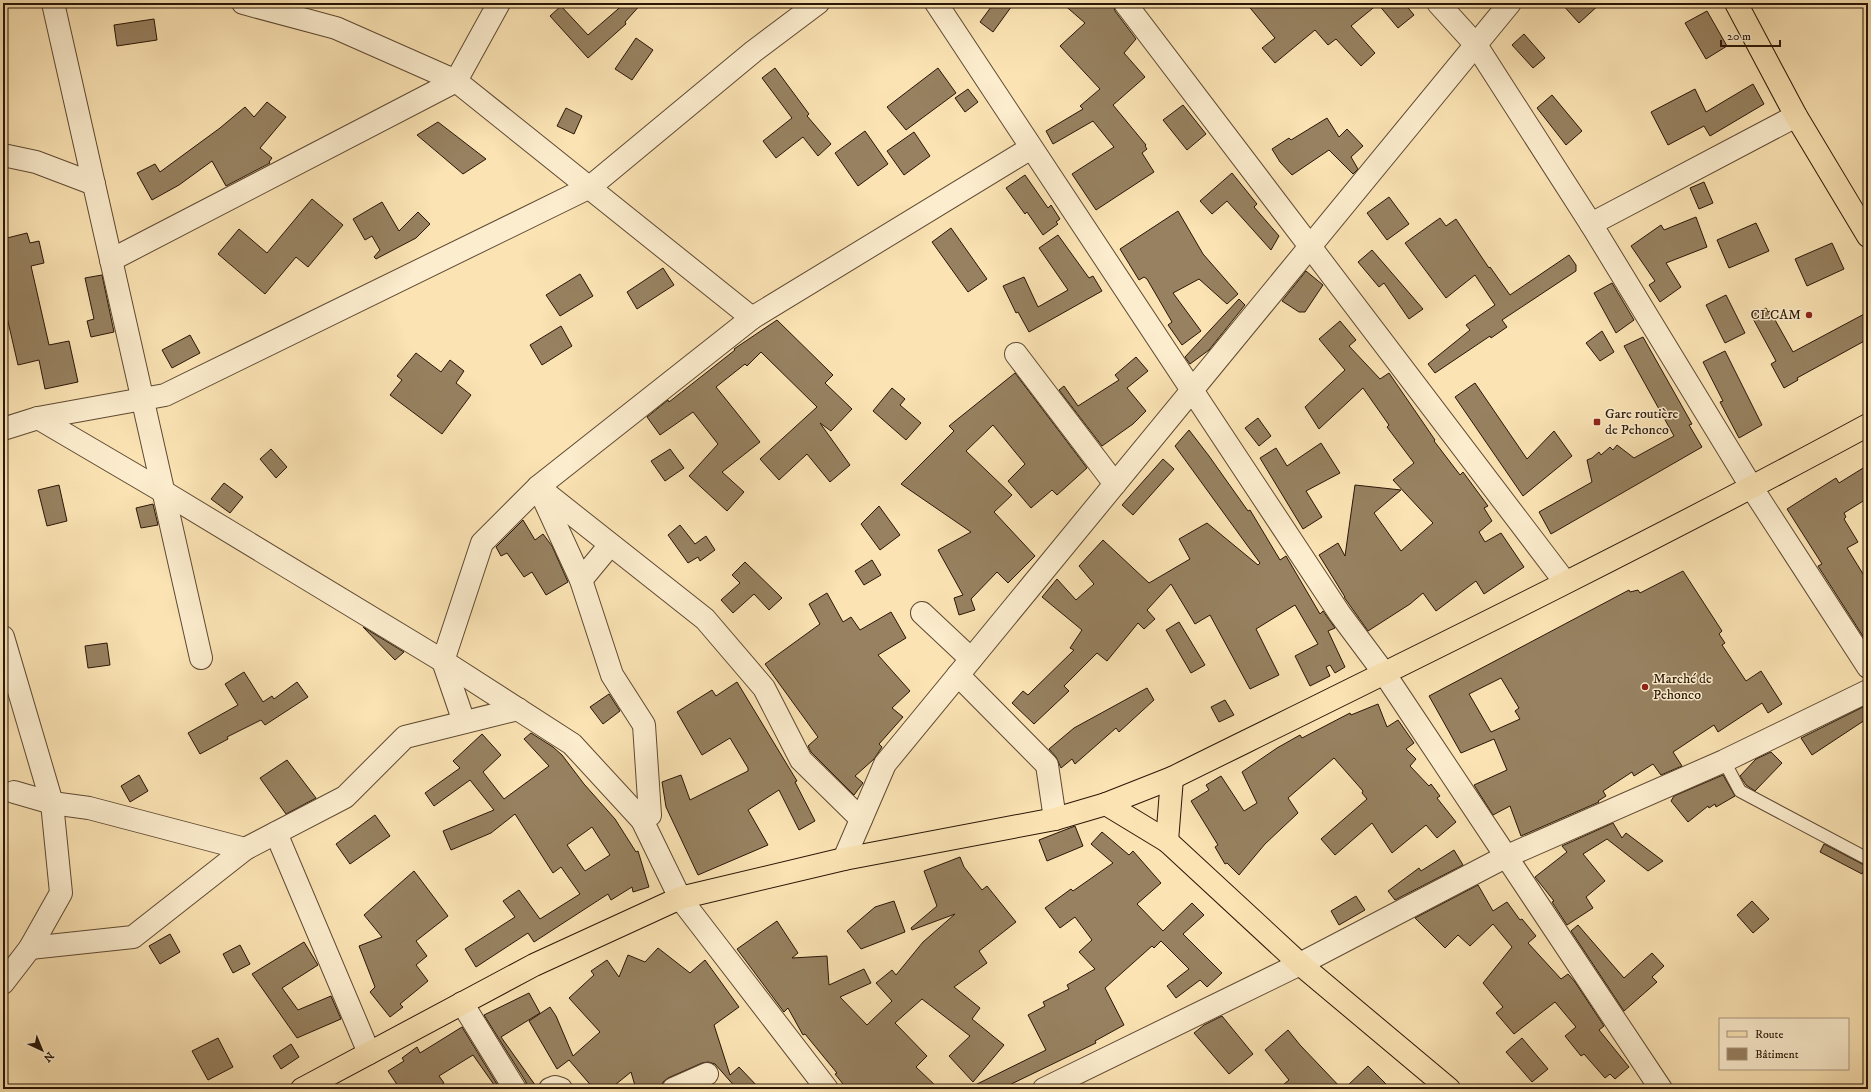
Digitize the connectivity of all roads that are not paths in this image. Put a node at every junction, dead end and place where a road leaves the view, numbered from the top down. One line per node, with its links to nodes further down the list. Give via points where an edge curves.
1 (53, 3): 16 (street)
2 (243, 3): 10 (street)
3 (499, 3): 12 (street)
4 (818, 3): 17 (street, via 754,51)
5 (936, 3): 14 (street)
6 (1125, 3): 20 (street)
7 (1438, 3): 11 (street)
8 (1510, 3): 11 (street)
9 (1736, 3): 13 (main road)
10 (304, 11): 12 (street, via 336,28)
11 (1476, 45): 18 (street); 20 (street)
12 (456, 81): 17 (street); 21 (street)
13 (1796, 116): 18 (street); 19 (main road)
14 (1031, 148): 22 (street); 24 (street)
15 (3, 155): 16 (street, via 36,162)
16 (94, 184): 21 (street)
17 (590, 187): 22 (street); 25 (street, via 165,395)
18 (1591, 224): 31 (street)
19 (1868, 236)
20 (1310, 246): 24 (street); 35 (street)
21 (111, 260): 25 (street)
22 (752, 318): 30 (street)
23 (1016, 354): 29 (street)
24 (1192, 390): 29 (street); 42 (street, via 1340,614)
25 (143, 399): 26 (street); 32 (street)
26 (38, 418): 28 (street); 32 (street)
27 (1868, 425): 31 (main road)
28 (3, 430)
29 (1115, 484): 40 (street)
30 (538, 487): 33 (street); 34 (street); 39 (street, via 482,543)
31 (1752, 488): 35 (main road); 41 (street)
32 (164, 492): 38 (street); 39 (street)
33 (610, 545): 34 (street); 51 (street, via 705,619 764,688 801,760)
34 (581, 580): 53 (street, via 612,675 644,725 650,815)
35 (1565, 582): 42 (main road)
36 (922, 613): 40 (street)
37 (3, 637): 49 (street)
38 (201, 658)
39 (443, 661): 44 (street); 45 (street)
40 (965, 667): 51 (street, via 885,764); 52 (street, via 1047,765)
41 (1868, 667)
42 (1384, 673): 47 (main road); 57 (street)
43 (1868, 690): 46 (street)
44 (518, 709): 45 (street); 53 (street, via 572,744)
45 (464, 722): 54 (street, via 406,737 345,797)
46 (1724, 761): 57 (street); 58 (lane, via 1740,791)
47 (1172, 778): 50 (main road); 55 (main road)
48 (14, 792): 49 (street)
49 (52, 804): 56 (street, via 89,808); 61 (street, via 61,893)
50 (1106, 804): 52 (main road); 55 (main road)
51 (862, 819): 59 (street)
52 (1055, 819): 59 (main road)
53 (642, 820): 60 (street)
54 (276, 833): 56 (street); 65 (street)
55 (1167, 841): 62 (main road)
56 (245, 849): 61 (street, via 133,937)
57 (1506, 857): 62 (street); 75 (street)
58 (1868, 859)
59 (844, 860): 60 (main road)
60 (680, 898): 64 (main road, via 534,965); 72 (street)
61 (30, 948): 63 (street)
62 (1300, 964): 73 (street); 74 (main road)
63 (3, 983)
64 (462, 1003): 65 (main road); 68 (street)
65 (369, 1053): 67 (main road)
66 (707, 1074): 71 (street)
67 (302, 1089)
68 (515, 1089)
69 (550, 1089): 70 (street)
70 (561, 1089)
71 (673, 1089)
72 (827, 1089)
73 (1044, 1089)
74 (1449, 1089)
75 (1661, 1089)

